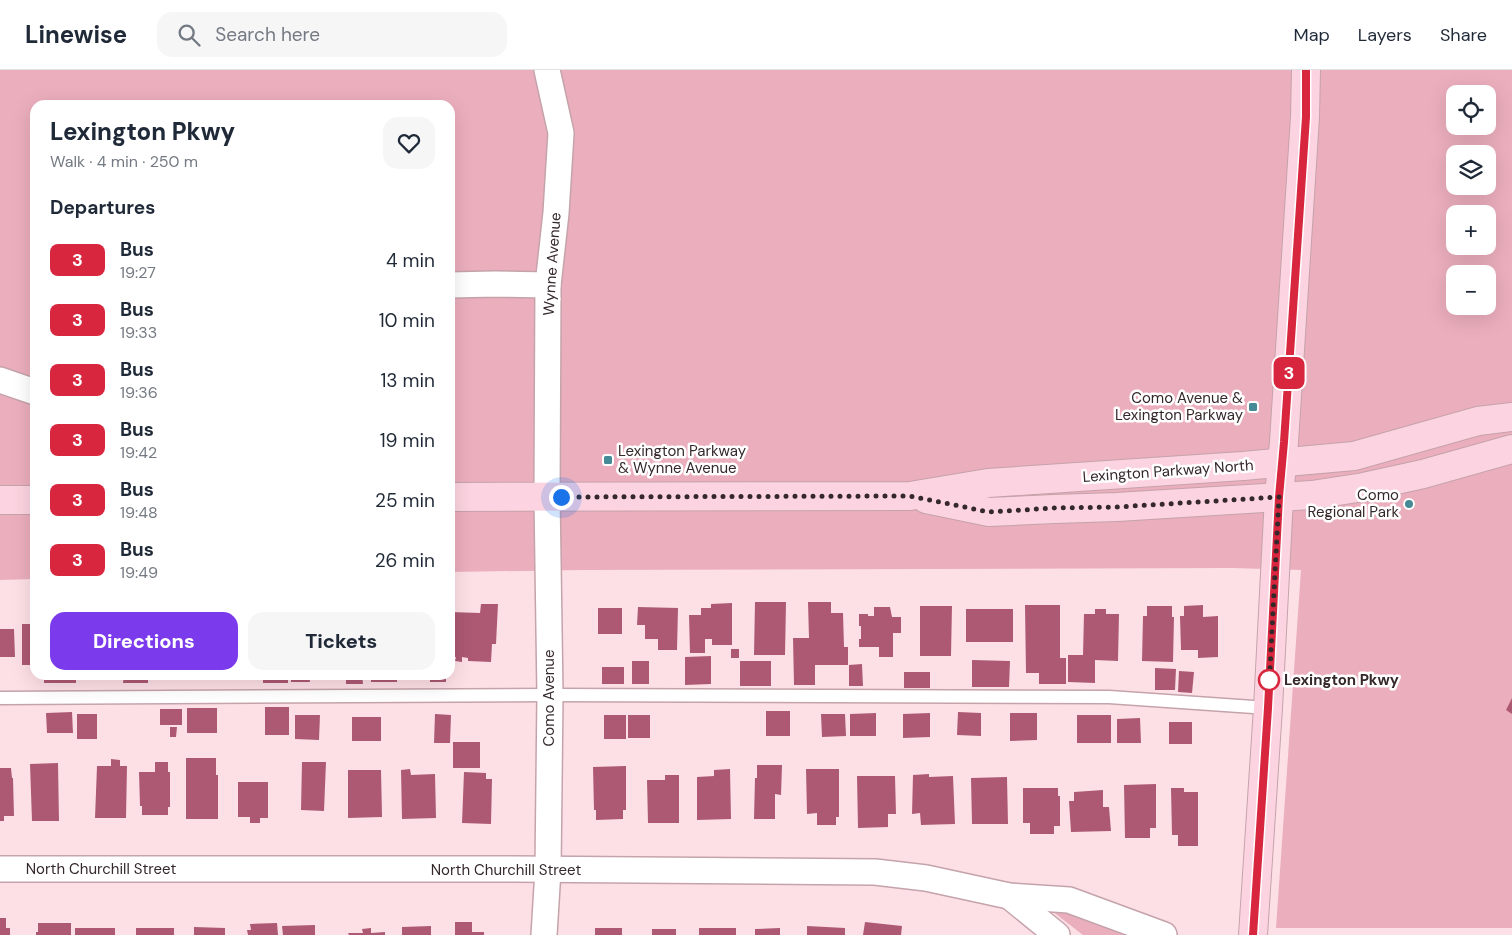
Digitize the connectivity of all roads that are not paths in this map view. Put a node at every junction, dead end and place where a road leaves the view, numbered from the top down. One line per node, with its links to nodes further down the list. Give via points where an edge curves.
1 (547, 70): 4 (street, Wynne Avenue, via 561,133)
2 (1306, 70): 10 (main road, via 1306,117)
3 (455, 285): 4 (street)
4 (548, 285): 9 (street, Wynne Avenue)
5 (0, 380): 6 (street)
6 (30, 390)
7 (1512, 417): 10 (main road, Lexington Parkway North, via 1478,421 1354,456)
8 (1512, 449): 14 (main road, Lexington Parkway North, via 1364,487)
9 (547, 460): 13 (street, Como Avenue)
10 (1283, 462): 11 (main road, Lexington Parkway North, via 988,483); 14 (main road)
11 (910, 496): 13 (main road, Lexington Parkway North); 14 (main road, Lexington Parkway North, via 989,512)
12 (455, 497): 13 (main road, Lexington Parkway North)
13 (547, 497): 17 (street, Como Avenue)
14 (1279, 497): 19 (main road)
15 (0, 500): 16 (main road)
16 (30, 500)
17 (550, 695): 18 (lane); 19 (lane, via 1108,697); 21 (street, Como Avenue)
18 (0, 698)
19 (1268, 708): 26 (main road)
20 (0, 869): 21 (street, North Churchill Street)
21 (548, 870): 22 (street, North Churchill Street, via 875,872 926,878); 23 (street, Como Avenue)
22 (1010, 896): 24 (street, North Churchill Street); 25 (street, North Churchill Street, via 1069,900)
23 (544, 935)
24 (1058, 935)
25 (1164, 935)
26 (1253, 935)

